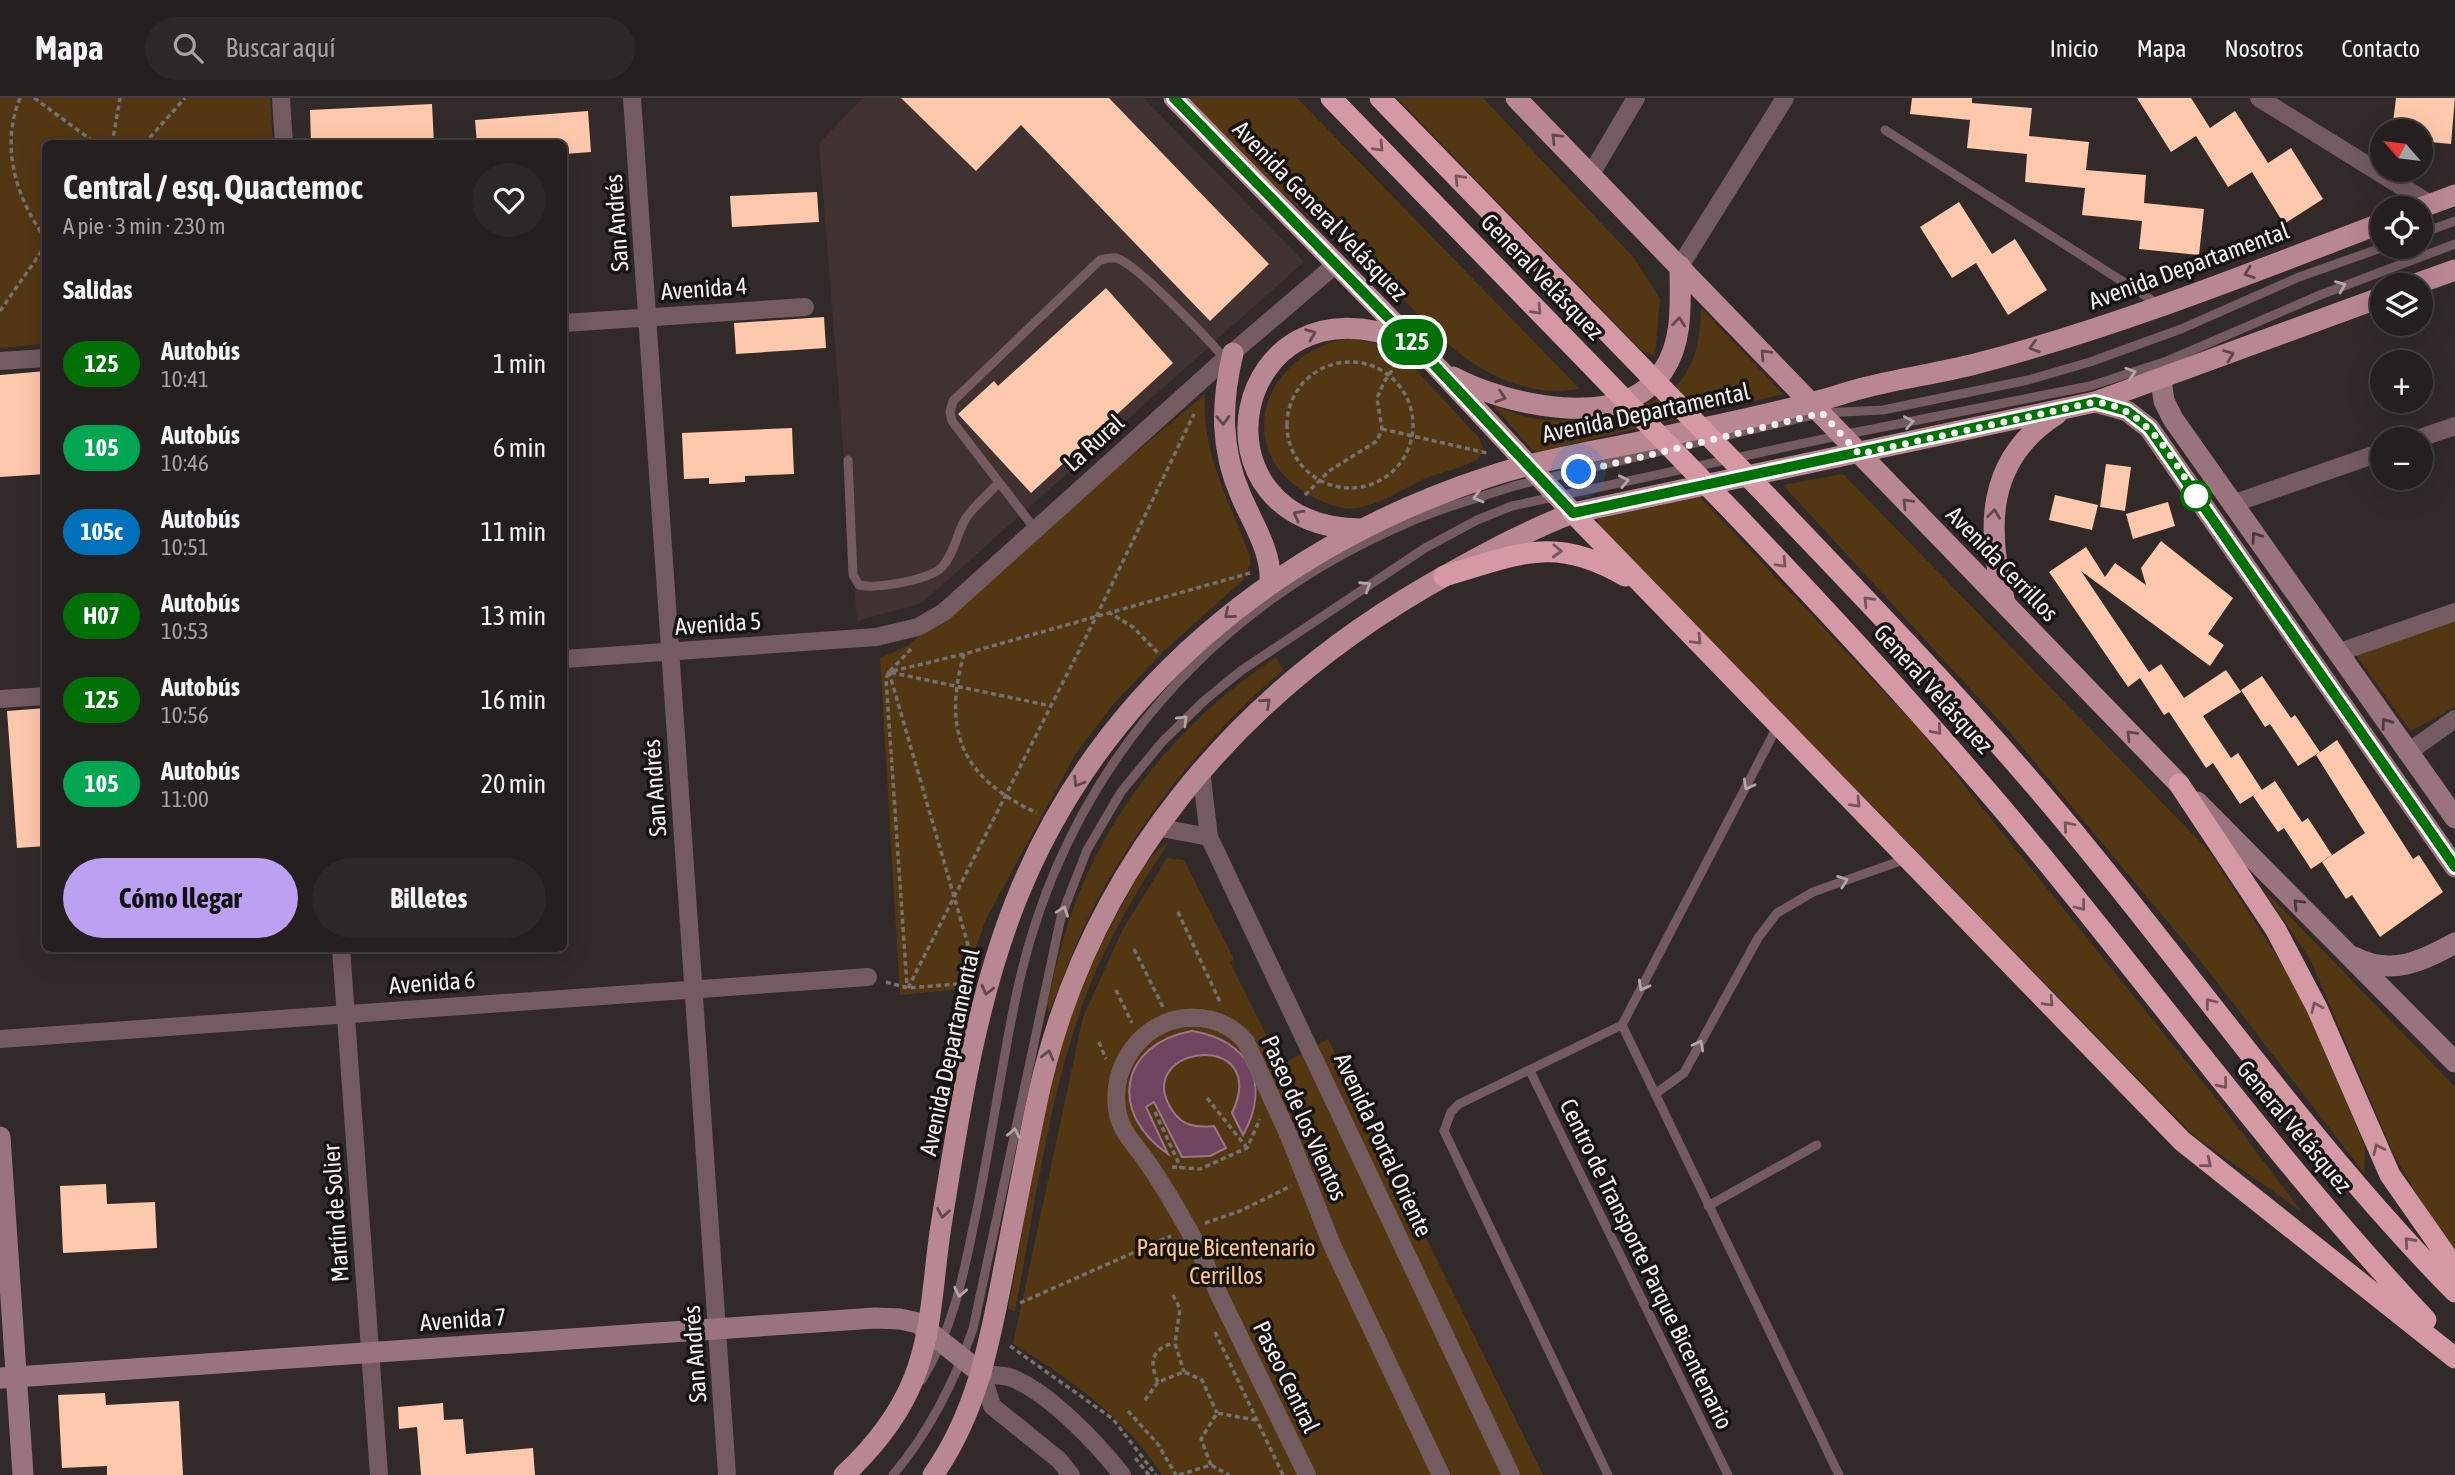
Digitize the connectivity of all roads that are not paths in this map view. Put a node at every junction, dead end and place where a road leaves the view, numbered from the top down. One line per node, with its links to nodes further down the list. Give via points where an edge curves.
1 (281, 98): 11 (street)
2 (632, 98): 28 (street, San Andrés)
3 (1174, 98): 21 (main road, Avenida General Velásquez)
4 (1331, 98): 94 (highway, General Velásquez, one-way to 94, bridge, via 1735,514 1934,727 2267,1138)
5 (1380, 98): 89 (highway, General Velásquez, one-way to 5, bridge, via 2306,1123 2014,761 1768,497)
6 (1517, 98): 12 (main road, Avenida Cerrillos, one-way to 6)
7 (1636, 98): 12 (street)
8 (1784, 98): 22 (street)
9 (2259, 98): 14 (street)
10 (1885, 130): 26 (lane)
11 (284, 140)
12 (1591, 174): 22 (main road, Avenida Cerrillos)
13 (2455, 195): 15 (main road)
14 (2410, 196)
15 (2433, 203)
16 (2455, 221): 18 (lane)
17 (2370, 227): 26 (main road, Avenida Departamental, one-way to 26)
18 (2433, 229)
19 (2455, 244): 40 (lane, one-way to 19, via 2128,375)
20 (2370, 252): 36 (lane, via 2090,362 1883,410)
21 (1335, 265): 30 (street, La Rural); 31 (main road, Avenida General Velásquez)
22 (1680, 266): 31 (main road, one-way to 22, via 1498,397 1534,406 1582,407 1628,398 1651,386 1673,352 1679,328); 36 (main road, Avenida Cerrillos, one-way to 22)
23 (2455, 270): 24 (main road)
24 (2433, 278)
25 (2370, 302): 34 (main road, one-way to 25)
26 (2159, 306): 36 (main road, Avenida Departamental, one-way to 36, via 2016,353 1864,387)
27 (805, 307): 28 (street, Avenida 4)
28 (648, 317): 29 (street, Avenida 4); 57 (street, San Andrés)
29 (567, 323)
30 (1229, 356): 45 (lane, via 1127,264 1112,257 1100,260 953,401 952,421); 49 (street, La Rural); 52 (main road, one-way to 52, via 1224,440 1236,482 1269,560)
31 (1426, 357): 44 (main road, Avenida General Velásquez); 50 (main road, one-way to 31, via 1305,520 1272,495 1251,452 1251,400 1279,354 1317,331 1364,329)
32 (42, 358): 33 (street)
33 (0, 361)
34 (2161, 380): 35 (main road); 47 (street, via 2173,419)
35 (2095, 402): 37 (main road); 71 (street, via 2127,411 2149,428)
36 (1817, 408): 40 (main road, Avenida Cerrillos); 44 (main road, Avenida Departamental); 46 (lane)
37 (2064, 410): 41 (main road); 54 (main road, one-way to 37, via 1992,538 1999,488 2024,443)
38 (2455, 426): 39 (street)
39 (2433, 434)
40 (1842, 435): 41 (main road, Avenida Cerrillos); 46 (lane, one-way to 40)
41 (1859, 454): 48 (main road); 54 (main road, Avenida Cerrillos, one-way to 41)
42 (2370, 456): 47 (street)
43 (848, 460): 45 (lane, via 853,575 859,585 870,587 941,569 967,517)
44 (1529, 465): 46 (main road, Avenida General Velásquez); 50 (main road, Avenida Departamental, via 1436,495)
45 (999, 482): 49 (lane)
46 (1551, 488): 48 (main road, Avenida General Velásquez); 86 (lane, one-way to 46, via 1061,917 1093,839 1139,768 1223,684 1415,554 1477,520); 93 (lane, one-way to 93, via 1514,486 1435,511 1313,573 1214,647 1161,699 1124,745 1072,831 1035,928 1013,1008 995,1128 956,1308)
47 (2232, 504): 58 (street, one-way to 47)
48 (1573, 513): 51 (main road); 53 (highway)
49 (1035, 529): 56 (street, La Rural, via 932,620)
50 (1364, 529): 52 (main road, Avenida Departamental)
51 (1444, 576): 53 (highway, one-way to 53, via 1514,555 1566,550 1611,567); 65 (main road, one-way to 51, via 1282,688 1369,622)
52 (1270, 583): 92 (main road, Avenida Departamental, one-way to 92, via 1207,632 1122,717 1068,797 1029,869 1002,938 981,1012)
53 (1650, 591): 63 (highway, one-way to 63)
54 (2006, 605): 66 (main road, Avenida Cerrillos, one-way to 54)
55 (2455, 612): 58 (street)
56 (876, 637): 57 (street, Avenida 5)
57 (671, 652): 59 (street, Avenida 5); 76 (street, San Andrés)
58 (2337, 653): 64 (street, one-way to 58)
59 (567, 659)
60 (42, 696): 61 (street)
61 (0, 699)
62 (2455, 719): 64 (street)
63 (1779, 724): 70 (highway, one-way to 70); 78 (lane, one-way to 78)
64 (2407, 753): 67 (street)
65 (1201, 770): 68 (main road); 69 (street, Avenida Portal Oriente)
66 (2179, 784): 74 (street, Avenida Cerrillos, one-way to 66); 88 (highway, one-way to 66, via 2390,1175 2317,1007 2282,940)
67 (2455, 818)
68 (1156, 827): 69 (street); 83 (main road, one-way to 68, via 1070,985 1103,914)
69 (1209, 837): 111 (street, Avenida Portal Oriente)
70 (1909, 858): 82 (lane, one-way to 70, via 1684,1073 1758,938 1777,913 1812,892); 97 (highway, one-way to 97, via 2189,1147)
71 (2455, 867)
72 (2455, 943): 74 (street, via 2399,967 2368,963)
73 (341, 952): 77 (street, Martín de Solier)
74 (2346, 952): 80 (street, Avenida Cerrillos)
75 (868, 978): 76 (street, Avenida 6)
76 (694, 989): 77 (street, Avenida 6); 91 (street, San Andrés)
77 (346, 1014): 79 (street, Avenida 6); 95 (street, Martín de Solier)
78 (1622, 1025): 81 (lane); 82 (lane)
79 (0, 1039)
80 (2455, 1062)
81 (1530, 1071): 112 (lane, via 1459,1104 1444,1131); 113 (lane, Centro de Transporte Parque Bicentenario)
82 (1654, 1094): 87 (lane)
83 (1033, 1121): 86 (lane); 98 (main road)
84 (0, 1137): 99 (street)
85 (1816, 1145): 87 (lane)
86 (1000, 1200): 96 (lane, via 981,1300)
87 (1708, 1206): 114 (lane)
88 (2455, 1268)
89 (2455, 1292)
90 (1222, 1301): 109 (street, Paseo Central); 110 (street, Paseo de los Vientos, via 1188,1229 1122,1129 1116,1096 1123,1063 1140,1039 1171,1021 1196,1018 1231,1027 1246,1042 1332,1245)
91 (717, 1329): 92 (street, Avenida 7, via 883,1318 910,1320); 95 (street, Avenida 7); 103 (street, San Andrés)
92 (927, 1329): 93 (street); 100 (main road, Avenida Departamental, via 915,1376)
93 (944, 1343): 96 (street); 100 (lane)
94 (2455, 1351)
95 (370, 1353): 99 (street, Avenida 7); 102 (street, Martín de Solier)
96 (962, 1357): 98 (street); 105 (lane, via 935,1417)
97 (2455, 1358)
98 (982, 1374): 106 (main road, via 957,1434); 107 (street, via 992,1406); 108 (street, via 1010,1377 1054,1406)
99 (8, 1378): 101 (street)
100 (891, 1423): 104 (main road, Avenida Departamental)
101 (23, 1475)
102 (379, 1475)
103 (727, 1475)
104 (844, 1475)
105 (893, 1475)
106 (933, 1475)
107 (1071, 1475)
108 (1122, 1475)
109 (1307, 1475)
110 (1441, 1475)
111 (1511, 1475)
112 (1608, 1475)
113 (1728, 1475)
114 (1839, 1475)

